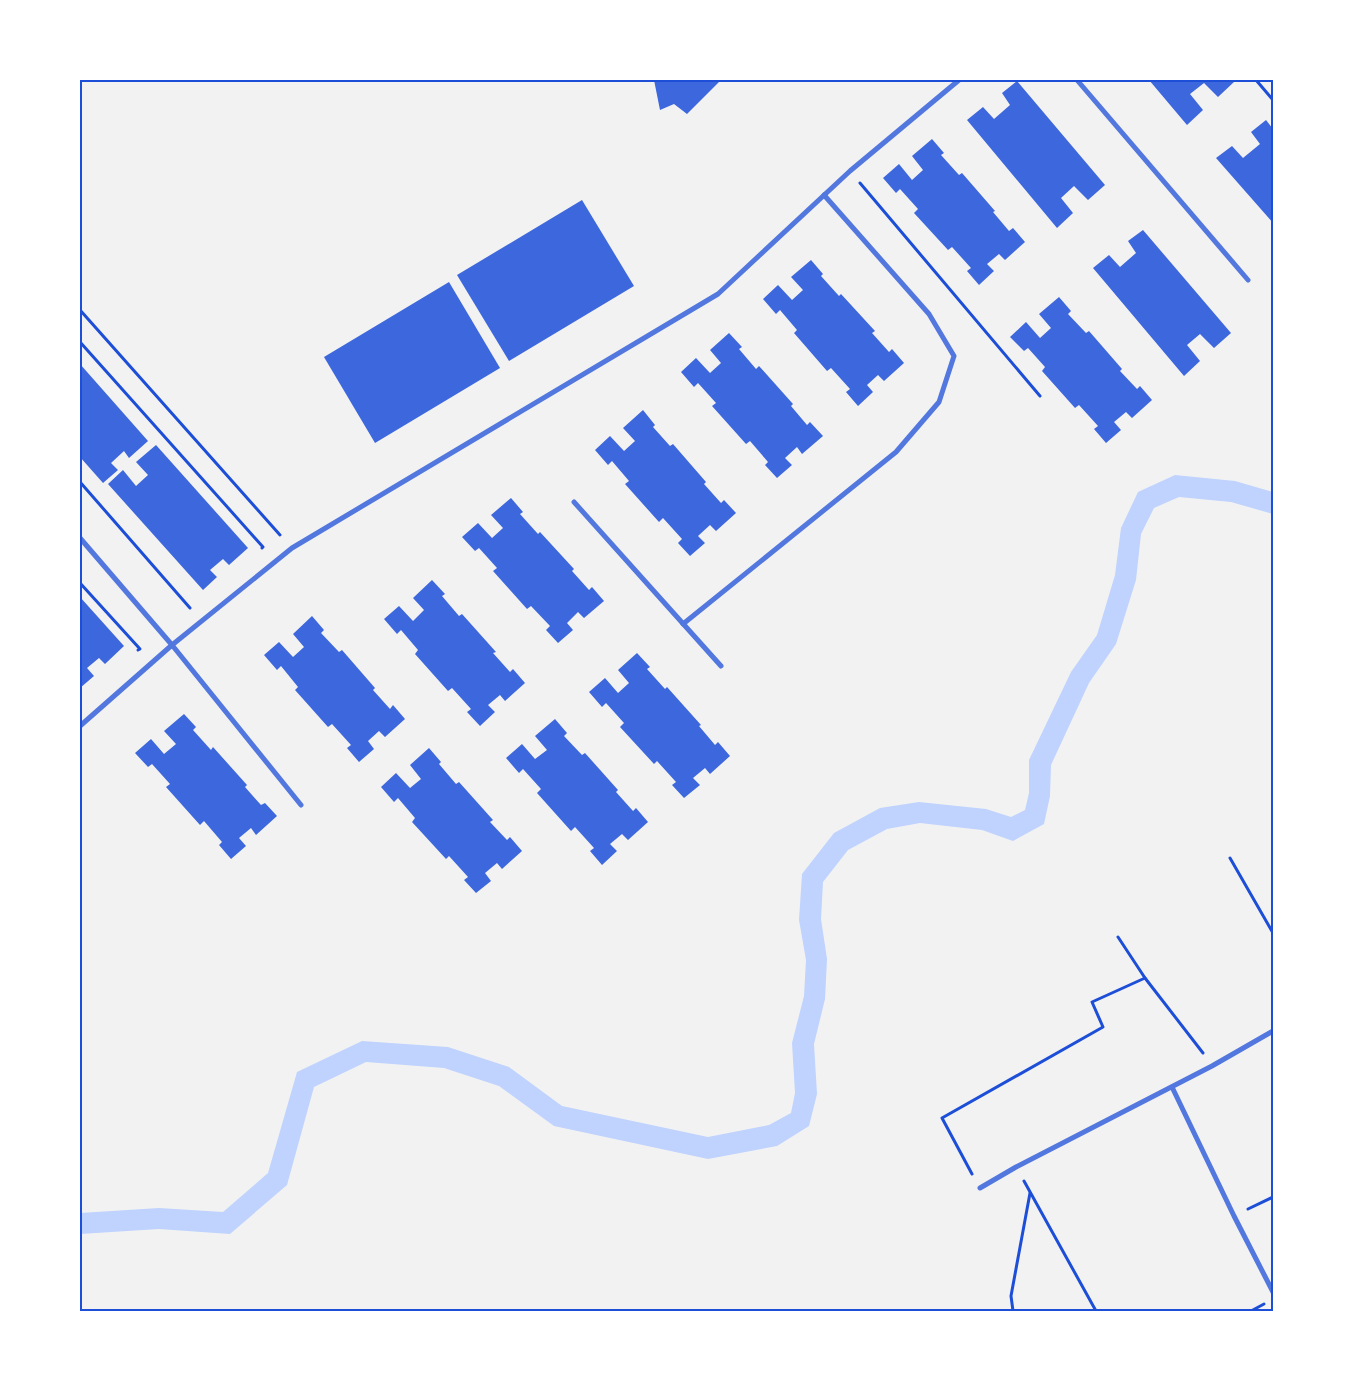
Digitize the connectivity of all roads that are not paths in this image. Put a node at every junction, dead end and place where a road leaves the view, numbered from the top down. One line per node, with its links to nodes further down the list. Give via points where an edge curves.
1 (959, 80): 3 (street)
2 (1077, 80): 4 (street)
3 (824, 195): 7 (street, via 929,314 954,356 945,384 939,402 896,452); 8 (street, via 718,294 292,548)
4 (1248, 280)
5 (574, 502): 7 (street)
6 (80, 538): 8 (street)
7 (683, 624): 9 (street)
8 (172, 645): 10 (street); 11 (street)
9 (721, 666)
10 (80, 726)
11 (302, 805)
12 (1273, 1031): 13 (street)
13 (1172, 1087): 14 (street); 15 (street)
14 (980, 1188)
15 (1273, 1292)

